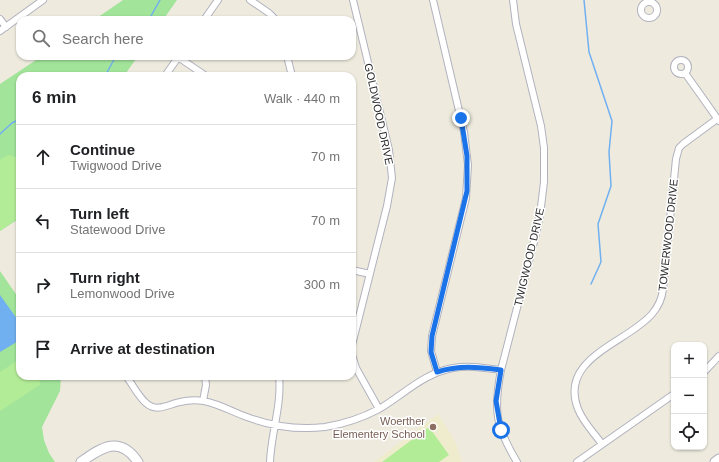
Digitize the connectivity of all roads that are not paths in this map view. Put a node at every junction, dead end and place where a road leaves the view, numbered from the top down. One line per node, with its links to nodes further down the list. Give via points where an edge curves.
1 (42, 0): 7 (street)
2 (218, 0): 8 (street)
3 (250, 0): 9 (street)
4 (353, 0): 22 (street, GOLDWOOD DRIVE, via 392,169 387,206)
5 (433, 0): 28 (street, via 464,132 468,160 466,198 432,336 431,352)
6 (513, 0): 27 (street, TWIGWOOD DRIVE, via 516,24 541,126 544,182 535,238)
7 (20, 16)
8 (207, 16)
9 (272, 16)
10 (0, 19): 12 (street)
11 (16, 19): 12 (street)
12 (3, 29)
13 (177, 60): 16 (street)
14 (183, 60): 17 (street)
15 (289, 60): 18 (street)
16 (168, 72)
17 (200, 72)
18 (291, 72)
19 (685, 73): 20 (street)
20 (718, 120): 36 (street, TOWERWOOD DRIVE, via 679,148 662,297 656,308 645,320 592,358 576,378 574,393 582,418)
21 (356, 271): 22 (street)
22 (370, 274): 23 (street, GOLDWOOD DRIVE)
23 (356, 329)
24 (719, 356): 26 (street)
25 (356, 368): 34 (street)
26 (707, 369)
27 (501, 370): 28 (street, via 470,366); 41 (street, TWIGWOOD DRIVE, via 496,401 498,419 504,439)
28 (437, 372): 34 (street)
29 (129, 380): 33 (street, via 150,406 159,408 188,400)
30 (206, 380): 33 (street)
31 (279, 380): 35 (street)
32 (671, 396): 36 (street)
33 (203, 401): 35 (street, via 254,420)
34 (379, 409): 35 (street, via 349,422 324,427 298,428)
35 (276, 425): 40 (street)
36 (602, 444): 42 (street)
37 (719, 459): 43 (street)
38 (80, 462): 39 (street, via 102,448 115,446 129,450)
39 (138, 462)
40 (270, 462)
41 (517, 462)
42 (577, 462)
43 (715, 462)

